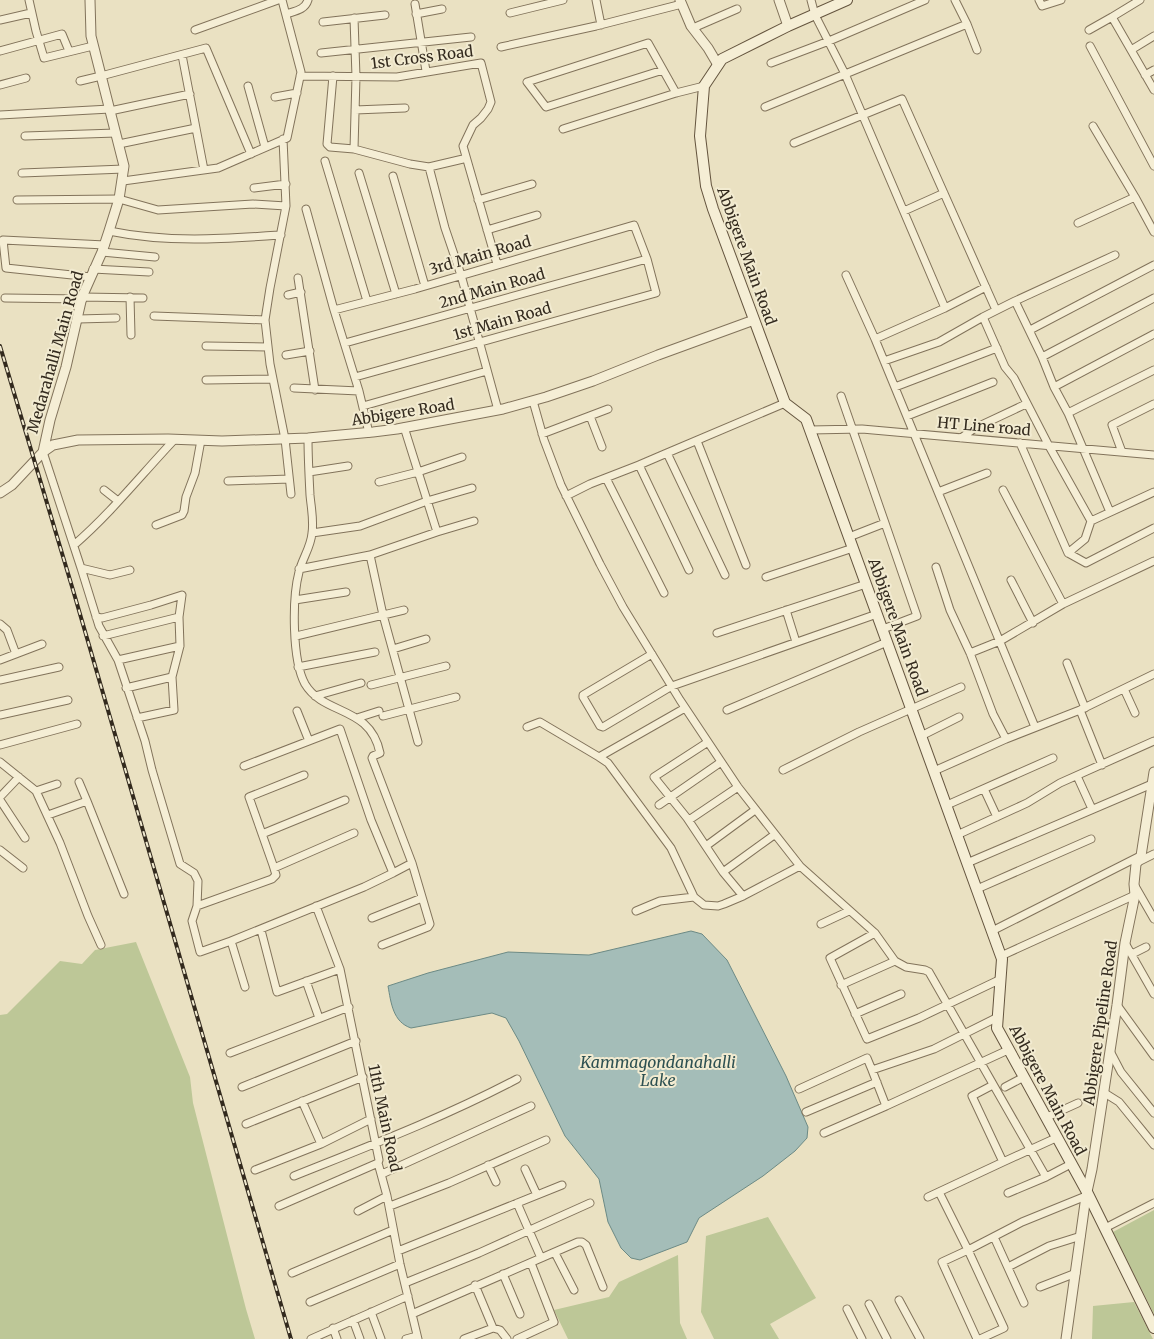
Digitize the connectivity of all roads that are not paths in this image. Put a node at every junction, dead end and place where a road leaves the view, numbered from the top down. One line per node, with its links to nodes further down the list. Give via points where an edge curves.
1 (29, 0): 19 (street)
2 (90, 0): 40 (street, Medarahalli Main Road)
3 (280, 0): 21 (street); 33 (street)
4 (308, 0): 21 (street, via 303,8)
5 (563, 0): 20 (street)
6 (596, 0): 30 (street)
7 (779, 0): 31 (street)
8 (811, 0): 24 (street)
9 (925, 0): 38 (street)
10 (955, 0): 29 (street)
11 (1039, 0): 12 (street, via 1042,6)
12 (1062, 0)
13 (1140, 0): 25 (street)
14 (844, 1): 24 (main road, Abbigere Main Road)
15 (681, 2): 30 (street); 32 (street)
16 (415, 4): 22 (street)
17 (442, 9): 22 (street)
18 (737, 9): 32 (street)
19 (31, 13): 27 (street); 37 (street)
20 (510, 13)
21 (286, 14): 58 (street)
22 (416, 14): 39 (street)
23 (385, 15): 26 (street)
24 (815, 15): 31 (main road, Abbigere Main Road); 38 (street)
25 (1112, 17): 34 (street); 45 (street)
26 (354, 18): 28 (street); 43 (street)
27 (0, 20)
28 (323, 22)
29 (967, 24): 44 (street); 55 (street)
30 (600, 25): 42 (street)
31 (788, 26): 51 (main road, Abbigere Main Road, via 722,59)
32 (693, 28): 51 (street)
33 (195, 30)
34 (1089, 30)
35 (1154, 36): 45 (street)
36 (471, 37): 39 (street)
37 (38, 41): 46 (street); 47 (street, via 62,34); 47 (street, via 44,58)
38 (829, 41): 50 (street); 55 (street)
39 (421, 42): 43 (street); 54 (street)
40 (94, 46): 47 (street); 57 (street, Medarahalli Main Road)
41 (1090, 46): 90 (street)
42 (501, 47)
43 (355, 50): 48 (street); 60 (street)
44 (977, 50)
45 (1132, 50): 56 (street)
46 (0, 51)
47 (69, 51)
48 (321, 53)
49 (182, 55): 57 (street); 69 (street); 87 (street, via 206,48)
50 (771, 63)
51 (718, 65): 65 (main road, Abbigere Main Road)
52 (664, 70): 52 (street, via 648,43 527,82 546,107); 68 (street)
53 (1154, 70): 56 (street)
54 (426, 72): 60 (street, 1st Cross Road, via 397,77); 105 (street, 1st Cross Road, via 481,63 491,102 473,125 463,146)
55 (845, 74): 71 (street); 76 (street)
56 (1145, 75): 66 (street)
57 (101, 76): 62 (street); 73 (street, Medarahalli Main Road)
58 (300, 76): 59 (street, 1st Cross Road); 67 (street)
59 (333, 76): 60 (street, 1st Cross Road); 86 (street, via 327,144)
60 (356, 77): 74 (street)
61 (26, 78): 63 (street)
62 (80, 80)
63 (0, 85)
64 (248, 86): 85 (street)
65 (704, 86): 68 (street); 147 (main road, Abbigere Main Road, via 700,136 706,186)
66 (1154, 90)
67 (297, 92): 70 (street); 82 (street, via 286,138)
68 (676, 92): 79 (street)
69 (190, 94): 73 (street); 78 (street)
70 (275, 97)
71 (765, 107)
72 (405, 108): 74 (street)
73 (110, 110): 75 (street); 80 (street, Medarahalli Main Road)
74 (355, 110): 86 (street)
75 (0, 115)
76 (862, 115): 83 (street); 101 (street, via 902,98); 108 (street)
77 (1093, 126): 102 (street)
78 (196, 128): 84 (street); 93 (street)
79 (563, 129)
80 (116, 133): 81 (street); 84 (street, Medarahalli Main Road)
81 (25, 136)
82 (283, 139): 85 (street); 98 (street)
83 (794, 143)
84 (118, 144): 92 (street, Medarahalli Main Road)
85 (265, 147): 87 (street)
86 (354, 149): 91 (street)
87 (252, 154): 93 (street, via 218,168)
88 (463, 158): 91 (street)
89 (325, 161): 136 (street)
90 (1154, 166)
91 (429, 167): 123 (street)
92 (124, 169): 94 (street); 97 (street, Medarahalli Main Road)
93 (204, 170): 97 (street)
94 (22, 172)
95 (359, 173): 129 (street)
96 (393, 176): 126 (street)
97 (123, 181): 103 (street, Medarahalli Main Road)
98 (286, 184): 100 (street); 106 (street)
99 (532, 184): 105 (street)
100 (254, 188)
101 (944, 193): 108 (street); 127 (street)
102 (1135, 197): 110 (street); 113 (street)
103 (119, 199): 104 (street); 106 (street, via 158,210 253,204); 112 (street, Medarahalli Main Road)
104 (17, 200)
105 (478, 200): 111 (street, 1st Cross Road)
106 (286, 206): 114 (street)
107 (306, 209): 140 (street)
108 (904, 211): 139 (street)
109 (537, 215): 111 (street)
110 (1078, 223)
111 (487, 230): 119 (street, 1st Cross Road)
112 (109, 231): 114 (street, via 150,238 198,240); 115 (street, Medarahalli Main Road)
113 (1154, 232)
114 (281, 235): 146 (street)
115 (103, 249): 117 (street); 122 (street, Medarahalli Main Road); 122 (street, via 3,240 6,268)
116 (1115, 255): 137 (street)
117 (155, 258)
118 (647, 259): 119 (street, 3rd Main Road, via 634,225); 138 (street, 2nd Main Road); 152 (street, 1st Main Road, via 656,293)
119 (497, 264): 123 (street, 3rd Main Road)
120 (1154, 265): 148 (street)
121 (149, 272): 122 (street)
122 (92, 273): 133 (street, Medarahalli Main Road)
123 (461, 275): 126 (street, 3rd Main Road); 138 (street)
124 (846, 275): 151 (street)
125 (298, 278): 128 (street)
126 (425, 286): 129 (street, 3rd Main Road)
127 (986, 287): 139 (street); 141 (street)
128 (301, 292): 130 (street); 157 (street)
129 (396, 294): 136 (street, 3rd Main Road)
130 (288, 295)
131 (130, 297): 133 (street); 134 (street); 150 (street)
132 (6, 298): 133 (street)
133 (82, 298): 145 (street, Medarahalli Main Road)
134 (143, 298)
135 (1154, 298): 159 (street)
136 (367, 301): 140 (street, 3rd Main Road)
137 (1015, 301): 141 (street); 148 (street)
138 (470, 308): 152 (street); 153 (street, 2nd Main Road)
139 (945, 308): 151 (street)
140 (334, 310): 153 (street)
141 (996, 310): 143 (street)
142 (154, 316): 146 (street)
143 (982, 317): 156 (street); 160 (street, via 939,342)
144 (116, 318): 145 (street)
145 (78, 319): 199 (street, Medarahalli Main Road)
146 (265, 320): 155 (street)
147 (754, 320): 173 (street, Abbigere Road); 174 (main road, Abbigere Main Road)
148 (1030, 330): 159 (street)
149 (1154, 334): 168 (street)
150 (130, 335)
151 (875, 338): 160 (street)
152 (479, 342): 162 (street); 163 (street, 1st Main Road)
153 (345, 343): 163 (street)
154 (206, 346): 155 (street)
155 (268, 347): 164 (street)
156 (997, 348): 167 (street); 175 (street)
157 (310, 351): 158 (street); 170 (street)
158 (286, 355)
159 (1042, 357): 168 (street)
160 (884, 361): 167 (street)
161 (1154, 370): 180 (street)
162 (487, 371): 177 (street); 179 (street)
163 (355, 377): 171 (street)
164 (273, 379): 165 (street); 189 (street)
165 (206, 380)
166 (993, 382): 182 (street)
167 (895, 387): 182 (street)
168 (1054, 387): 180 (street)
169 (294, 388): 170 (street)
170 (315, 390): 171 (street)
171 (359, 392): 177 (street)
172 (841, 396): 184 (street)
173 (533, 401): 179 (street, Abbigere Road); 187 (street)
174 (785, 403): 185 (main road, Abbigere Main Road, via 806,419); 194 (street)
175 (1026, 404): 191 (street); 196 (street)
176 (1154, 404): 200 (street, via 1112,425)
177 (363, 406): 186 (street)
178 (608, 409): 181 (street)
179 (498, 410): 183 (street, Abbigere Road)
180 (1068, 413): 198 (street)
181 (590, 416): 187 (street); 197 (street)
182 (908, 416): 188 (street)
183 (404, 427): 186 (street, Abbigere Road); 207 (street)
184 (854, 428): 185 (street, HT Line road); 188 (street, HT Line road); 226 (street)
185 (810, 430): 231 (main road, Abbigere Main Road)
186 (369, 433): 190 (street, Abbigere Road)
187 (542, 434): 220 (street)
188 (915, 434): 191 (street, HT Line road); 216 (street)
189 (285, 438): 190 (street, Abbigere Road); 193 (street, Abbigere Road); 210 (street)
190 (308, 438): 206 (street)
191 (961, 438): 195 (street, HT Line road)
192 (175, 439): 193 (street, Abbigere Road); 199 (street, Abbigere Road, via 78,440 53,445); 221 (street)
193 (201, 440): 227 (street, via 184,511)
194 (697, 441): 201 (street); 237 (street)
195 (1020, 443): 196 (street, HT Line road); 234 (street)
196 (1049, 446): 198 (street, HT Line road); 225 (street)
197 (602, 447)
198 (1082, 449): 200 (street, HT Line road); 223 (street)
199 (42, 452): 218 (street, via 12,485); 232 (street)
200 (1122, 452): 202 (street, HT Line road)
201 (667, 453): 204 (street); 243 (street)
202 (1154, 455)
203 (462, 457): 207 (street)
204 (639, 465): 209 (street); 242 (street)
205 (348, 466): 206 (street)
206 (309, 472): 230 (street)
207 (418, 472): 212 (street); 222 (street)
208 (987, 473): 216 (street)
209 (606, 478): 220 (street); 248 (street)
210 (289, 479): 211 (street); 219 (street)
211 (228, 481)
212 (379, 482)
213 (472, 488): 222 (street)
214 (104, 490): 221 (street)
215 (1003, 490): 250 (street)
216 (938, 492): 265 (street)
217 (1154, 492): 223 (street)
218 (0, 493)
219 (291, 494)
220 (566, 496): 274 (street, via 623,606)
221 (118, 501): 232 (street, via 100,523)
222 (428, 501): 229 (street); 230 (street, via 360,526)
223 (1110, 512): 225 (street)
224 (474, 521): 229 (street)
225 (1091, 521): 234 (street, via 1085,539)
226 (885, 522): 231 (street); 259 (street, via 917,616)
227 (156, 525)
228 (1154, 528): 234 (street, via 1086,563)
229 (437, 532): 235 (street)
230 (312, 533): 240 (street)
231 (849, 537): 233 (main road, Abbigere Main Road)
232 (74, 546): 239 (street)
233 (853, 548): 244 (street); 246 (main road, Abbigere Main Road)
234 (1068, 553)
235 (370, 554): 240 (street); 254 (street)
236 (1154, 562): 250 (street)
237 (746, 565)
238 (936, 567): 272 (street, via 950,610)
239 (81, 568): 241 (street, via 110,574); 255 (street)
240 (299, 569): 249 (street)
241 (130, 570)
242 (689, 570)
243 (725, 575)
244 (766, 577)
245 (1011, 580): 257 (street)
246 (866, 584): 252 (street); 253 (main road, Abbigere Main Road)
247 (346, 592): 249 (street)
248 (664, 593)
249 (295, 600): 263 (street)
250 (1063, 604): 257 (street)
251 (404, 610): 254 (street)
252 (786, 610): 261 (street); 266 (street)
253 (877, 614): 259 (main road, Abbigere Main Road); 266 (street)
254 (384, 615): 263 (street); 270 (street)
255 (96, 617): 256 (street, via 182,595); 262 (street)
256 (179, 617): 262 (street); 269 (street)
257 (1033, 623): 265 (street)
258 (0, 624): 260 (street)
259 (883, 629): 267 (main road, Abbigere Main Road)
260 (3, 632): 273 (street)
261 (717, 632)
262 (103, 636): 276 (street)
263 (296, 636): 280 (street)
264 (426, 639): 270 (street)
265 (1000, 641): 272 (street); 307 (street)
266 (796, 642): 287 (street)
267 (887, 642): 296 (main road, Abbigere Main Road); 298 (street)
268 (42, 644): 273 (street)
269 (180, 646): 276 (street); 282 (street)
270 (393, 649): 283 (street)
271 (374, 652): 280 (street)
272 (970, 653): 309 (street)
273 (16, 654): 275 (street)
274 (652, 654): 287 (street); 287 (street, via 583,695 600,726)
275 (0, 660)
276 (118, 660): 289 (street)
277 (1068, 663): 297 (street)
278 (446, 666): 283 (street)
279 (59, 667): 284 (street)
280 (298, 667): 291 (street)
281 (1154, 674): 290 (street)
282 (172, 677): 289 (street); 303 (street, via 174,710)
283 (401, 678): 286 (street); 295 (street)
284 (0, 680)
285 (361, 683): 291 (street)
286 (371, 685)
287 (672, 686): 294 (street)
288 (961, 687): 296 (street)
289 (126, 688): 303 (street)
290 (1124, 689): 297 (street); 300 (street)
291 (314, 696): 304 (street)
292 (456, 697): 295 (street)
293 (68, 700): 301 (street)
294 (685, 708): 313 (street); 315 (street)
295 (409, 709): 304 (street); 312 (street)
296 (911, 709): 308 (main road, Abbigere Main Road); 321 (street)
297 (1083, 709): 307 (street); 319 (street)
298 (727, 710)
299 (297, 711): 310 (street)
300 (1135, 712)
301 (0, 715)
302 (959, 717): 308 (street)
303 (137, 718): 369 (street, via 180,864 194,873 198,881)
304 (357, 718): 355 (street, via 378,742 380,753 372,758)
305 (77, 724): 314 (street)
306 (527, 727): 315 (street, via 540,722)
307 (1035, 727): 309 (street)
308 (921, 736): 322 (main road, Abbigere Main Road)
309 (1006, 739): 322 (street)
310 (309, 741): 320 (street); 361 (street, via 340,729)
311 (1154, 741): 319 (street)
312 (418, 742)
313 (708, 742): 318 (street); 333 (street, via 654,777)
314 (0, 745)
315 (599, 757): 367 (street, via 608,763 671,848)
316 (1053, 758): 331 (street)
317 (0, 762): 326 (street)
318 (721, 762): 330 (street); 333 (street)
319 (1102, 764): 325 (street)
320 (244, 766)
321 (784, 770)
322 (934, 771): 339 (main road, Abbigere Main Road)
323 (1154, 772): 329 (street, Abbigere Pipeline Road)
324 (304, 774): 346 (street, via 249,797)
325 (1077, 776): 341 (street); 343 (street)
326 (19, 777): 332 (street); 334 (street)
327 (79, 782): 336 (street)
328 (57, 784): 332 (street)
329 (1152, 784): 337 (street, Abbigere Pipeline Road); 341 (street)
330 (738, 787): 340 (street); 344 (street)
331 (984, 789): 339 (street); 343 (street)
332 (36, 791): 342 (street)
333 (670, 797): 338 (street); 344 (street)
334 (0, 798): 349 (street)
335 (344, 800): 346 (street)
336 (87, 801): 342 (street); 364 (street)
337 (1151, 804): 354 (street, Abbigere Pipeline Road)
338 (659, 805)
339 (947, 805): 348 (main road, Abbigere Main Road)
340 (755, 810): 347 (street); 351 (street)
341 (1092, 810): 356 (street)
342 (48, 815): 381 (street)
343 (997, 817): 348 (street)
344 (688, 820): 351 (street)
345 (354, 833): 359 (street)
346 (262, 834): 359 (street)
347 (774, 835): 357 (street); 360 (street)
348 (957, 835): 356 (main road, Abbigere Main Road)
349 (25, 838)
350 (1090, 839): 363 (street)
351 (706, 846): 360 (street)
352 (0, 850): 358 (street)
353 (1154, 854): 354 (street)
354 (1138, 860): 362 (street, Abbigere Pipeline Road); 377 (street)
355 (412, 863): 361 (street); 368 (street)
356 (967, 863): 363 (main road, Abbigere Main Road)
357 (800, 866): 366 (street); 371 (street)
358 (24, 868)
359 (274, 868): 369 (street, via 276,876 272,879)
360 (723, 872): 366 (street)
361 (393, 873): 370 (street)
362 (1134, 884): 365 (street, Abbigere Pipeline Road); 374 (street)
363 (977, 889): 377 (main road, Abbigere Main Road)
364 (124, 894)
365 (1135, 895): 380 (street, Abbigere Pipeline Road); 385 (street)
366 (743, 896): 367 (street, via 718,906 704,905)
367 (694, 897): 372 (street, via 660,901)
368 (422, 898): 373 (street); 382 (street, via 430,925)
369 (197, 906): 379 (street, via 192,922 200,952)
370 (316, 906): 376 (street); 387 (street, 11th Main Road)
371 (849, 911): 375 (street); 378 (street)
372 (636, 912)
373 (372, 918)
374 (1154, 919)
375 (821, 924)
376 (260, 930): 379 (street); 389 (street, via 277,992)
377 (992, 931): 385 (main road, Abbigere Main Road)
378 (875, 933): 386 (street); 390 (street, via 830,958)
379 (231, 941): 391 (street)
380 (1125, 943): 384 (street); 395 (street, Abbigere Pipeline Road)
381 (101, 945)
382 (382, 945)
383 (1146, 946): 384 (street)
384 (1132, 954): 393 (street)
385 (1001, 956): 388 (main road, Abbigere Main Road)
386 (895, 961): 390 (street); 394 (street, via 929,972)
387 (340, 968): 389 (street); 396 (street, 11th Main Road)
388 (1001, 980): 394 (street); 398 (main road, Abbigere Main Road)
389 (306, 981): 399 (street)
390 (841, 985): 397 (street)
391 (245, 987)
392 (901, 994): 397 (street)
393 (1154, 994)
394 (947, 1004): 397 (street, via 866,1040); 400 (street)
395 (1117, 1005): 403 (street, Abbigere Pipeline Road); 405 (street)
396 (349, 1007): 399 (street); 401 (street, 11th Main Road)
397 (855, 1014)
398 (998, 1017): 400 (street); 402 (main road, Abbigere Main Road, via 997,1028)
399 (319, 1018): 404 (street)
400 (964, 1034): 406 (street); 407 (street, via 934,1049)
401 (356, 1041): 408 (street, 11th Main Road); 413 (street)
402 (1008, 1050): 406 (street); 409 (main road, Abbigere Main Road)
403 (1110, 1051): 416 (street, Abbigere Pipeline Road); 422 (street, via 1121,1072)
404 (230, 1053)
405 (1154, 1056)
406 (980, 1062): 412 (street); 420 (street)
407 (872, 1070): 411 (street); 415 (street, via 867,1058)
408 (363, 1077): 417 (street); 424 (street, 11th Main Road)
409 (1024, 1077): 414 (street); 423 (main road, Abbigere Main Road)
410 (517, 1080): 430 (street)
411 (877, 1082): 420 (street); 421 (street)
412 (993, 1085): 432 (street); 433 (street, via 972,1096)
413 (242, 1086)
414 (1004, 1087)
415 (800, 1089)
416 (1104, 1092): 431 (street, via 1120,1102); 446 (street, Abbigere Pipeline Road)
417 (302, 1101): 425 (street); 429 (street)
418 (1078, 1103): 423 (street)
419 (531, 1106): 439 (street)
420 (886, 1106): 426 (street)
421 (806, 1112)
422 (1154, 1113)
423 (1048, 1117): 427 (main road, Abbigere Main Road)
424 (371, 1119): 429 (street); 430 (street, 11th Main Road)
425 (246, 1124)
426 (824, 1133)
427 (1058, 1138): 432 (street); 435 (main road, Abbigere Main Road)
428 (546, 1140): 436 (street)
429 (321, 1144): 438 (street)
430 (376, 1144): 434 (street, 11th Main Road); 440 (street)
431 (1154, 1145)
432 (1029, 1149): 433 (street); 441 (street)
433 (1003, 1162): 444 (street)
434 (378, 1163): 439 (street, 11th Main Road); 453 (street)
435 (1071, 1164): 441 (street); 446 (main road, Abbigere Main Road)
436 (488, 1165): 442 (street); 454 (street)
437 (525, 1169): 447 (street)
438 (255, 1170)
439 (382, 1174): 448 (street, 11th Main Road)
440 (294, 1176)
441 (1046, 1177): 445 (street)
442 (496, 1182)
443 (562, 1185): 447 (street)
444 (939, 1192): 449 (street); 461 (street)
445 (1008, 1193)
446 (1087, 1194): 456 (main road, Abbigere Main Road); 459 (street, Abbigere Pipeline Road); 460 (street)
447 (537, 1195): 450 (street)
448 (388, 1196): 454 (street, 11th Main Road); 455 (street)
449 (928, 1197)
450 (517, 1203): 458 (street); 462 (street)
451 (590, 1203): 458 (street)
452 (1154, 1203): 456 (street)
453 (279, 1206)
454 (390, 1206): 457 (street, 11th Main Road)
455 (358, 1211)
456 (1105, 1228): 488 (main road, Abbigere Main Road)
457 (394, 1230): 462 (street, 11th Main Road); 468 (street)
458 (530, 1231): 464 (street); 471 (street)
459 (1081, 1236): 467 (street, via 1049,1246); 469 (street, Abbigere Pipeline Road)
460 (994, 1237): 461 (street); 467 (street)
461 (968, 1250): 501 (street, via 1004,1328); 501 (street, via 942,1262)
462 (398, 1251): 466 (street, 11th Main Road)
463 (555, 1253): 464 (street); 473 (street, via 582,1242); 475 (street)
464 (541, 1258): 465 (street)
465 (531, 1263): 470 (street); 497 (street, via 554,1322)
466 (400, 1264): 471 (street, 11th Main Road); 478 (street)
467 (1008, 1266): 479 (street)
468 (292, 1273)
469 (1076, 1273): 474 (street); 502 (street, Abbigere Pipeline Road)
470 (503, 1274): 472 (street); 484 (street)
471 (405, 1283): 476 (street, 11th Main Road)
472 (475, 1286): 483 (street); 487 (street)
473 (603, 1287)
474 (1040, 1288)
475 (574, 1290)
476 (408, 1296): 482 (street); 483 (street, 11th Main Road)
477 (899, 1300): 500 (street)
478 (310, 1302)
479 (1024, 1303)
480 (869, 1304): 499 (street)
481 (847, 1309): 498 (street)
482 (372, 1312): 485 (street); 494 (street)
483 (412, 1314): 489 (street, 11th Main Road)
484 (520, 1314)
485 (353, 1320): 486 (street); 493 (street)
486 (333, 1328): 491 (street); 492 (street)
487 (493, 1328): 490 (street); 496 (street, via 500,1330)
488 (1154, 1328)
489 (418, 1337): 495 (street)
490 (468, 1338)
491 (310, 1339)
492 (337, 1339)
493 (360, 1339)
494 (381, 1339)
495 (406, 1339)
496 (507, 1339)
497 (516, 1339)
498 (862, 1339)
499 (887, 1339)
500 (920, 1339)
501 (979, 1339)
502 (1066, 1339)

